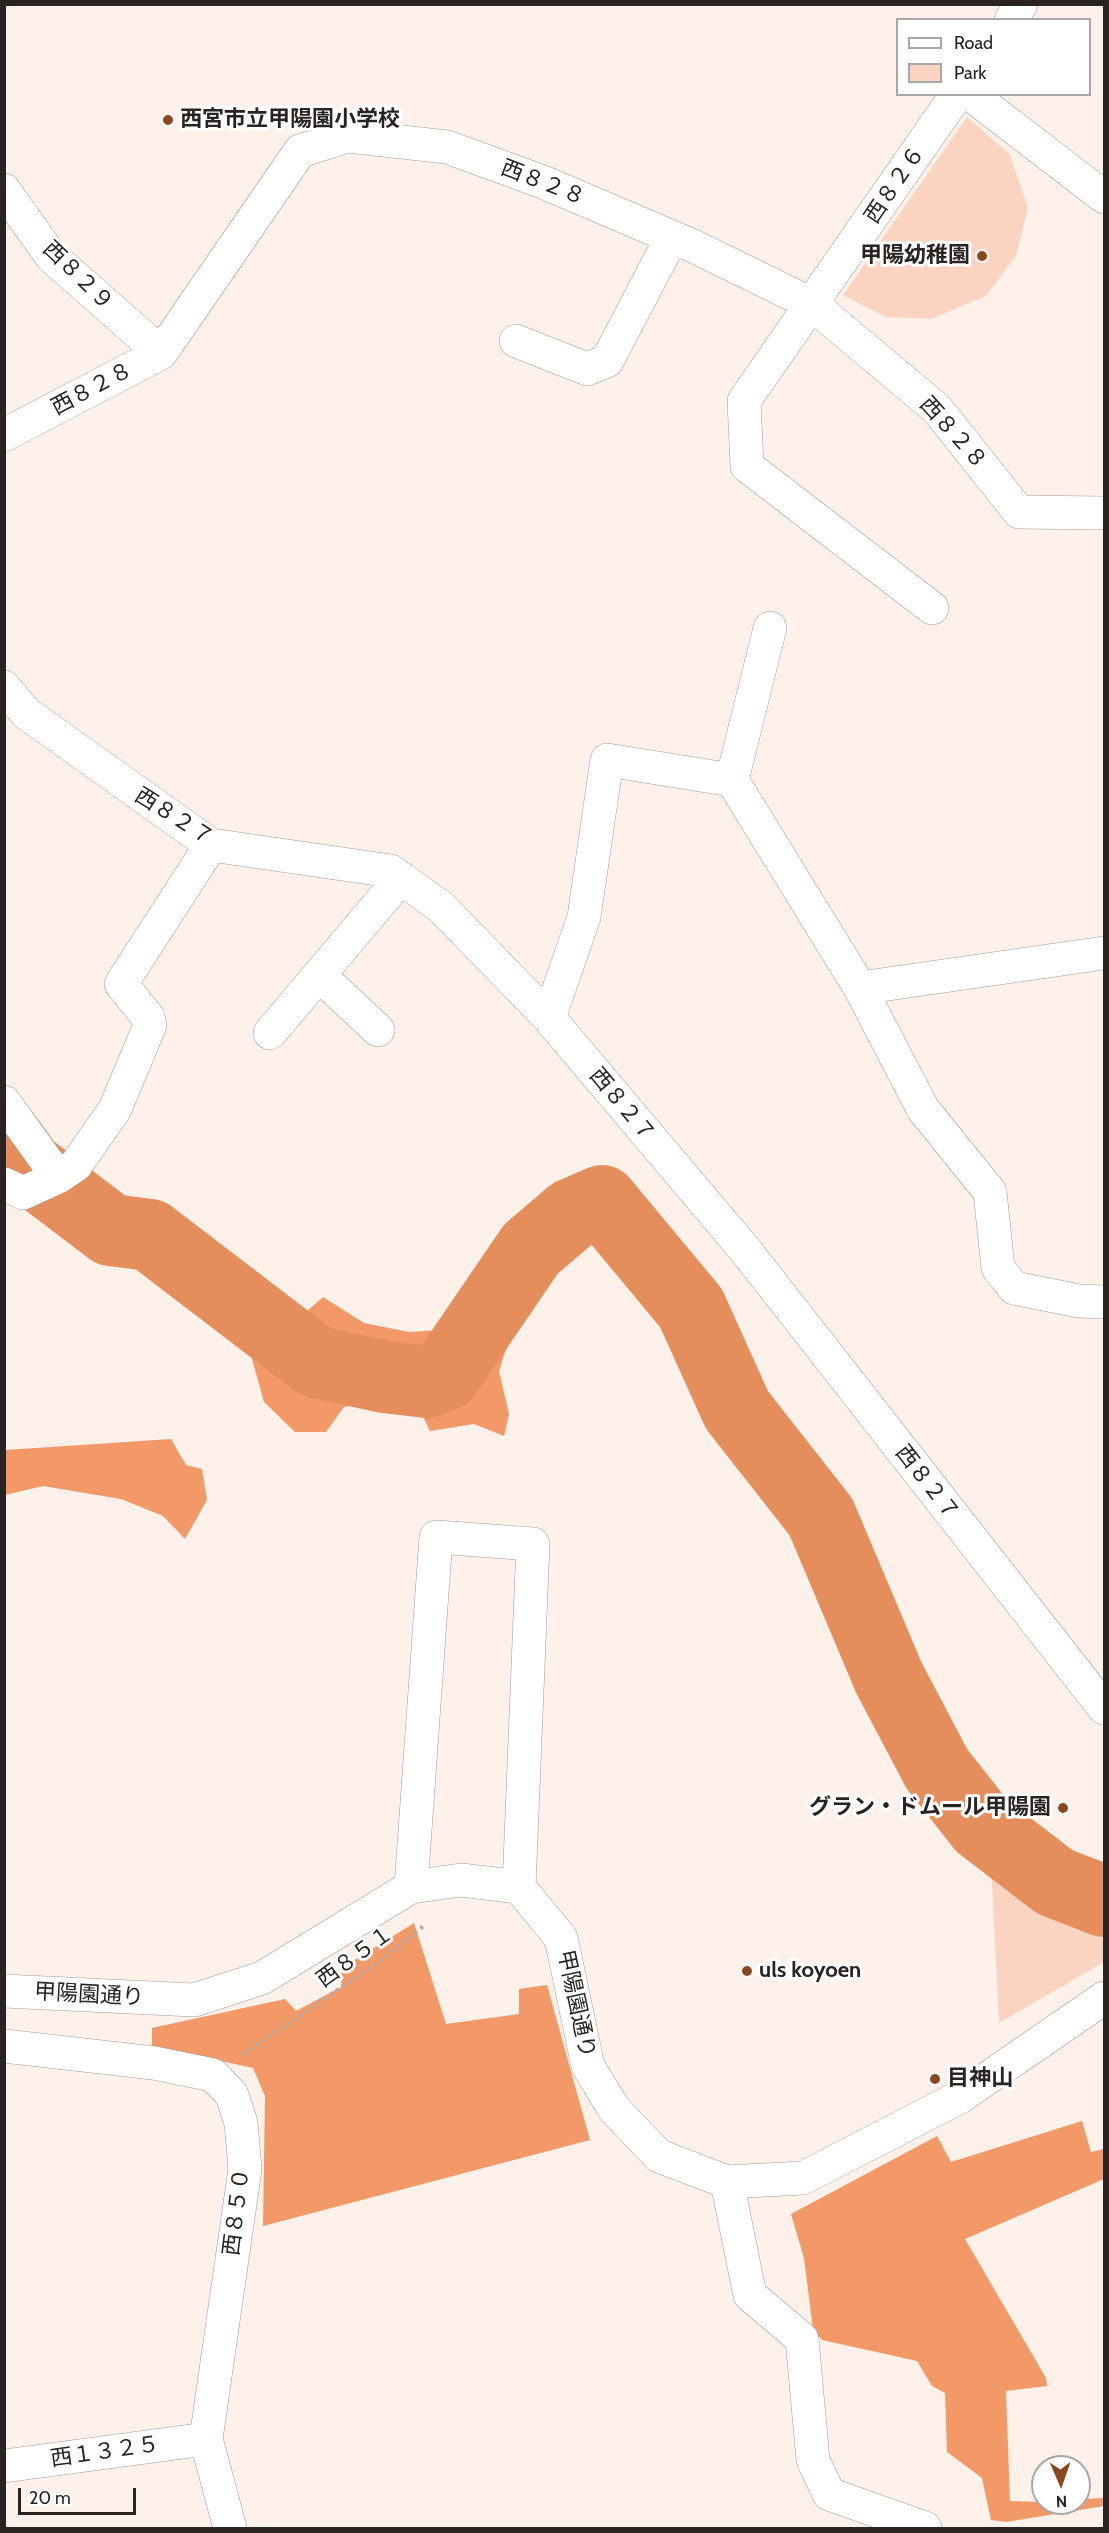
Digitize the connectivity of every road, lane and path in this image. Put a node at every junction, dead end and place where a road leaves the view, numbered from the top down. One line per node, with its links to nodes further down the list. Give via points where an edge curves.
1 (1022, 4): 2 (street)
2 (1012, 18)
3 (956, 96): 8 (street, 西８２６)
4 (973, 96): 6 (street)
5 (4, 190): 10 (street, 西８２９, via 51,256)
6 (1104, 197)
7 (672, 237): 8 (street, 西８２８); 9 (street, via 607,361 587,369); 10 (street, 西８２８, via 543,182 447,147 348,136 300,151)
8 (813, 305): 12 (street, 西８２８, via 937,409 1019,512); 13 (street, 西８２６, via 744,401 747,466)
9 (516, 341)
10 (161, 353): 11 (street, 西８２８)
11 (4, 435)
12 (1104, 513)
13 (932, 608)
14 (770, 628): 16 (street)
15 (4, 687): 17 (street, 西８２７, via 26,713)
16 (732, 780): 21 (street); 22 (street, via 607,760 584,917)
17 (211, 845): 18 (street, 西８２７, via 391,871); 26 (street, via 121,984 150,1025 115,1109 76,1165)
18 (401, 878): 20 (street); 22 (street, 西８２７, via 441,907)
19 (1104, 953): 21 (street)
20 (319, 975): 23 (street); 24 (street)
21 (860, 988): 28 (street, via 923,1109 990,1192 998,1268 1003,1275 1014,1288 1079,1302)
22 (549, 1018): 29 (street, 西８２７, via 746,1251)
23 (378, 1030)
24 (270, 1033)
25 (4, 1102): 26 (street)
26 (58, 1177): 27 (street, via 23,1193)
27 (4, 1184)
28 (1104, 1302)
29 (1104, 1708)
30 (411, 1887): 31 (street, 甲陽園通り, via 461,1880); 31 (street, via 436,1537 533,1544); 33 (street, 甲陽園通り, via 262,1978 194,2000)
31 (519, 1887): 37 (street, 甲陽園通り, via 561,1938 588,2066 614,2109 659,2156)
32 (430, 1922): 36 (path, 西８５１, via 373,1966)
33 (4, 1991)
34 (1104, 1998): 37 (street, 甲陽園通り, via 960,2097 803,2178)
35 (4, 2046): 36 (street, via 154,2063)
36 (213, 2075): 38 (street, 西８５０, via 232,2095 240,2123 245,2169)
37 (727, 2182): 41 (street, via 750,2295 802,2340 813,2460 829,2494)
38 (206, 2439): 39 (street, 西１３２５); 40 (street, 西８５０)
39 (4, 2466)
40 (230, 2529)
41 (925, 2529)

